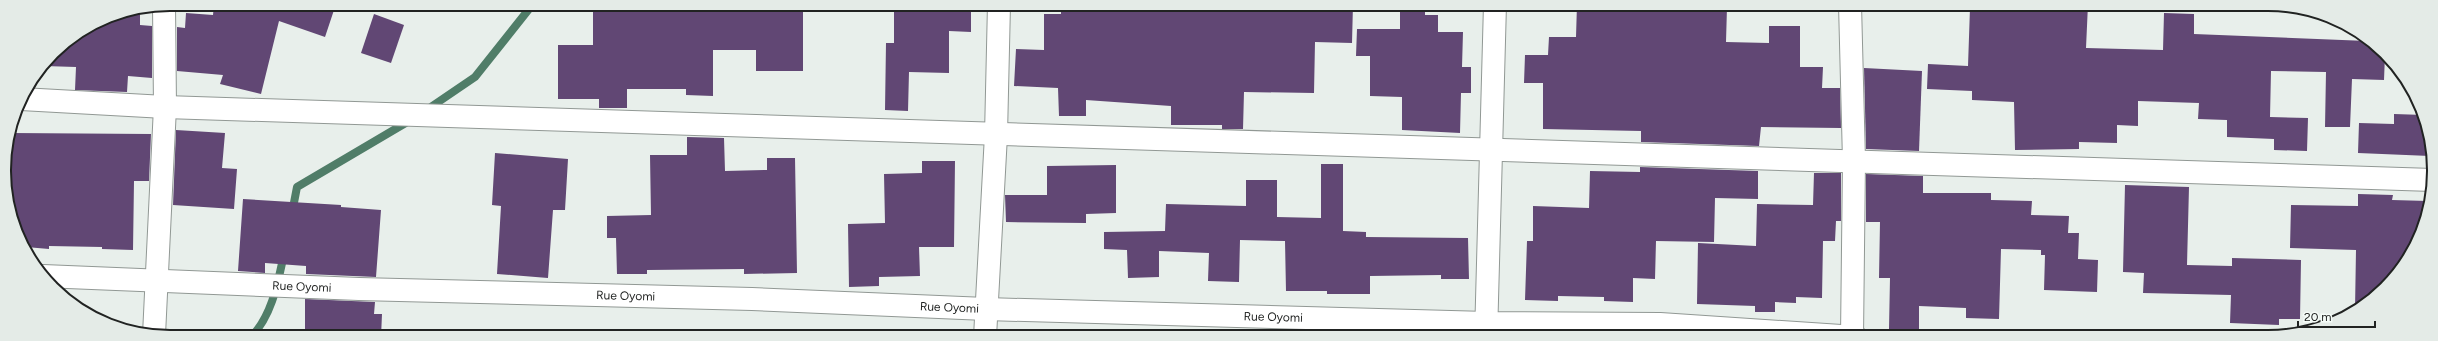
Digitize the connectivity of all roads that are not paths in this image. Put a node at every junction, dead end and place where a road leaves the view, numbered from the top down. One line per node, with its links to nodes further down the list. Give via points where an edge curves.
1 (164, 11): 6 (street)
2 (1000, 11): 7 (street)
3 (1495, 11): 8 (street)
4 (1850, 11): 9 (street)
5 (28, 98): 6 (street)
6 (165, 107): 7 (street); 12 (street)
7 (996, 135): 8 (street); 13 (street)
8 (1493, 150): 9 (street); 16 (street)
9 (1854, 161): 10 (street); 18 (street)
10 (2427, 180)
11 (51, 276): 12 (street, Rue Oyomi)
12 (157, 280): 13 (street, Rue Oyomi); 14 (street)
13 (986, 309): 15 (street); 16 (street, Rue Oyomi)
14 (154, 329)
15 (985, 330)
16 (1487, 330): 17 (street, Rue Oyomi, via 1660,324)
17 (1749, 330)
18 (1852, 330)

